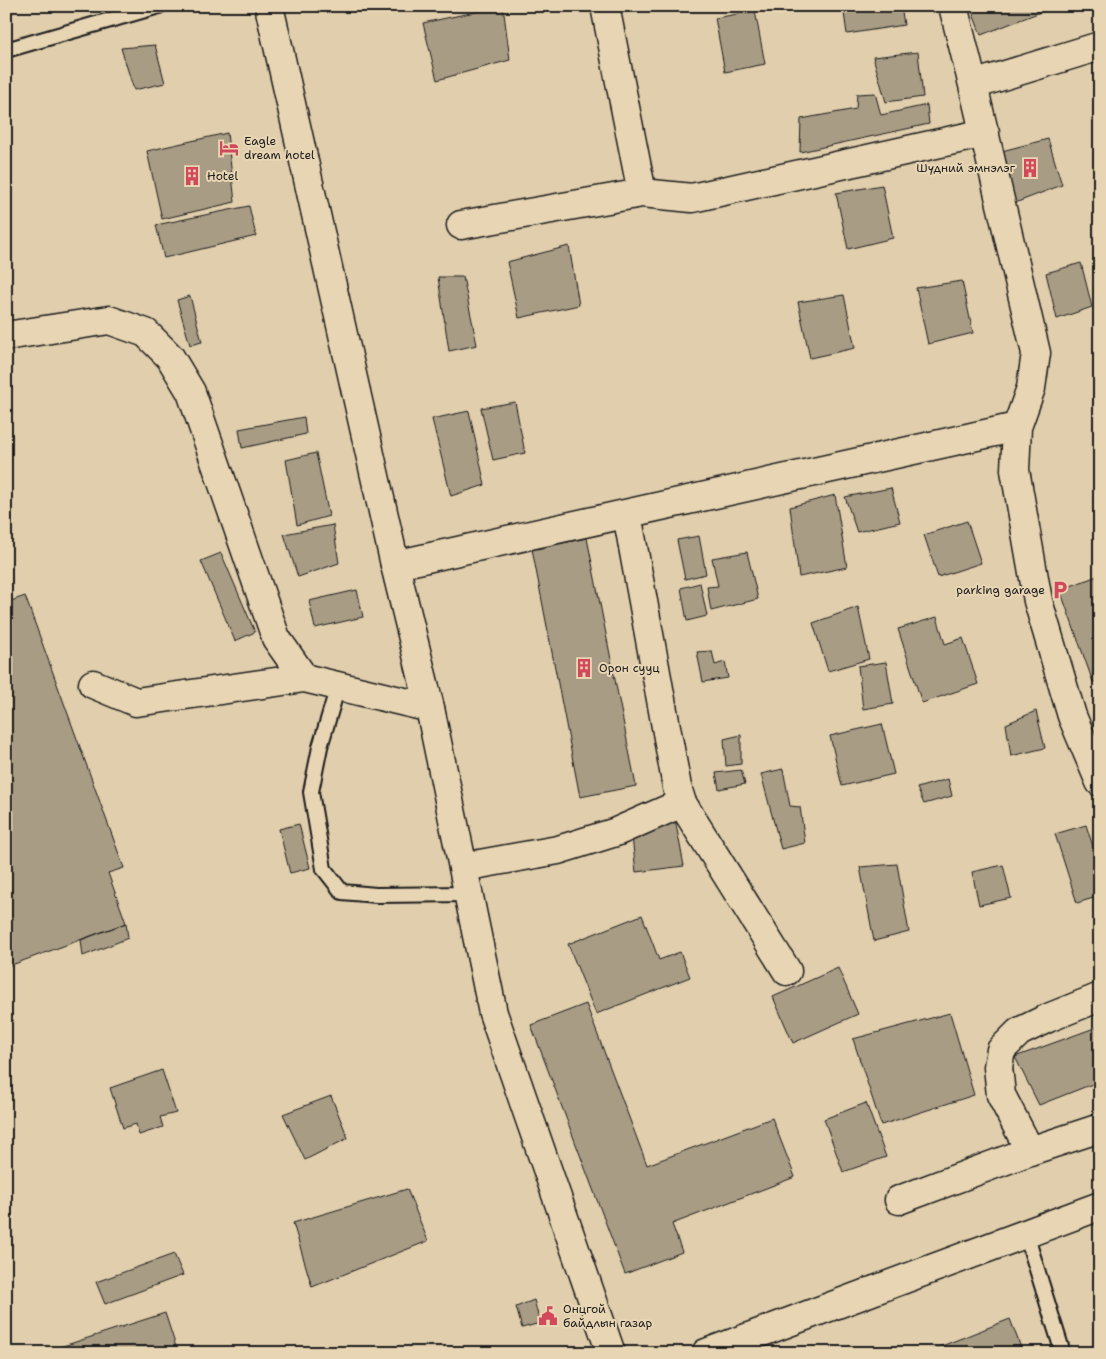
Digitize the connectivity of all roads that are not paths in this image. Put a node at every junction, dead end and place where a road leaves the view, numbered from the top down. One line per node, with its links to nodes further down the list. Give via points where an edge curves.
1 (159, 6): 6 (lane)
2 (269, 6): 14 (street)
3 (605, 6): 9 (street)
4 (953, 6): 7 (street)
5 (1100, 46): 7 (street)
6 (6, 50)
7 (973, 86): 8 (street)
8 (984, 133): 9 (street, via 692,198); 12 (street, via 1036,353 1031,388)
9 (642, 193): 10 (street)
10 (461, 225)
11 (6, 336): 15 (street, via 109,320 146,333 170,357 191,392 276,638)
12 (1017, 427): 13 (street); 19 (street, via 1014,470 1038,602 1072,716)
13 (627, 514): 14 (street); 20 (street)
14 (395, 565): 18 (street)
15 (304, 678): 16 (street, via 136,702); 17 (street)
16 (93, 684)
17 (338, 686): 18 (street); 22 (lane, via 320,746 311,792 324,868 342,892)
18 (430, 708): 21 (street)
19 (1100, 782)
20 (682, 802): 21 (street, via 616,832 558,850); 23 (street)
21 (463, 867): 22 (street)
22 (469, 894): 30 (street, via 493,1013)
23 (787, 971)
24 (1100, 997): 26 (street, via 1019,1032 1001,1050 998,1067 1001,1095)
25 (1100, 1128): 26 (street)
26 (1030, 1151): 27 (street)
27 (899, 1200)
28 (1100, 1206): 29 (street)
29 (1026, 1234): 31 (street); 32 (lane)
30 (611, 1353)
31 (706, 1353)
32 (1063, 1353)

